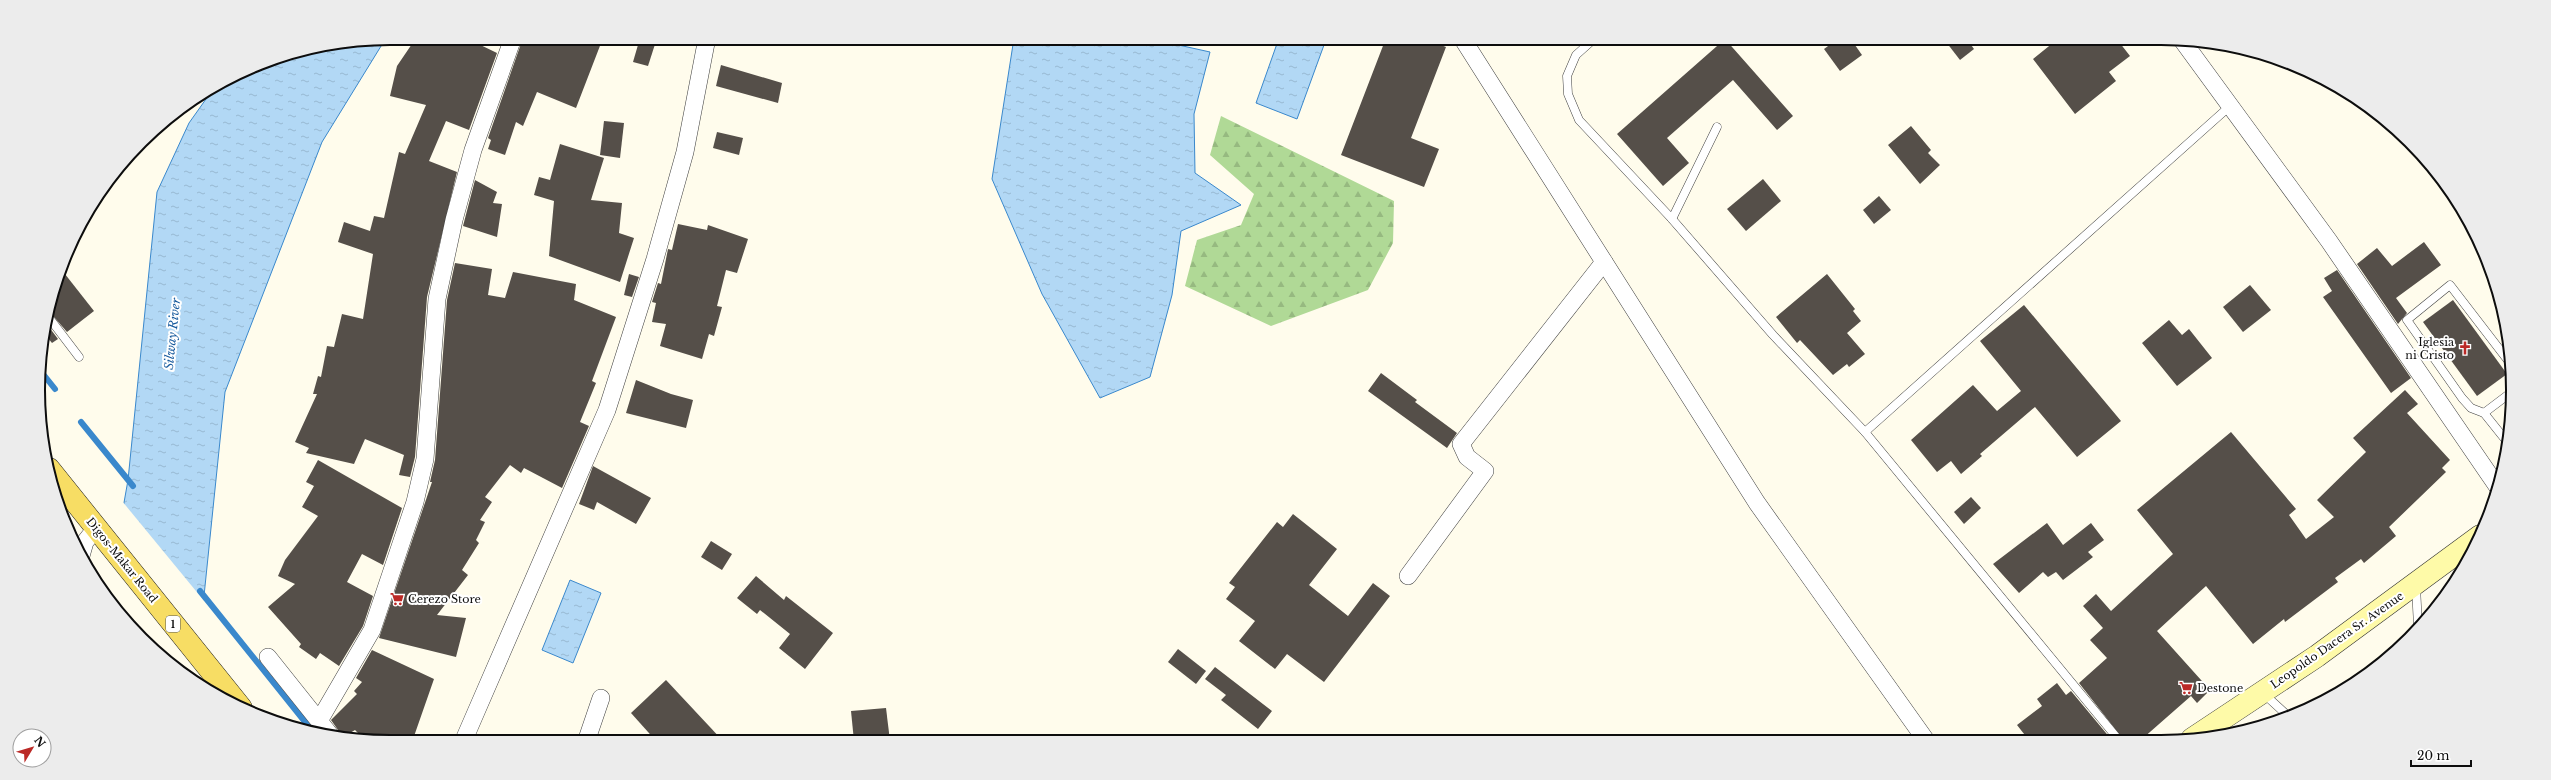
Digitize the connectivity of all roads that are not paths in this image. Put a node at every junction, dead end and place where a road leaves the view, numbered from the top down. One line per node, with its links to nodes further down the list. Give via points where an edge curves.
1 (511, 45): 30 (street, via 474,150 454,220 438,299 425,459 415,502 372,630)
2 (706, 45): 33 (street, via 685,152 655,259 607,410)
3 (1466, 45): 9 (street)
4 (1587, 45): 8 (lane, via 1576,55 1567,76 1568,94 1579,120)
5 (2187, 46): 6 (street)
6 (2230, 106): 15 (lane); 18 (street, via 2329,241)
7 (1717, 127): 8 (lane)
8 (1672, 219): 15 (lane, via 1773,335)
9 (1604, 262): 22 (street, via 1461,444 1467,457 1485,471); 35 (street, via 1757,503)
10 (52, 322): 12 (lane)
11 (2504, 355): 14 (lane, via 2450,285 2407,320 2462,398 2471,408)
12 (79, 357)
13 (2506, 397): 14 (lane)
14 (2484, 413): 16 (lane)
15 (1865, 432): 36 (lane)
16 (2503, 436)
17 (57, 478): 19 (main road, Digos-Makar Road / 1)
18 (2493, 481)
19 (101, 534): 21 (street, via 86,542); 27 (main road, Digos-Makar Road / 1)
20 (2470, 544): 23 (main road, Leopoldo Dacera Sr. Avenue)
21 (84, 548)
22 (1408, 576)
23 (2416, 584): 24 (lane); 26 (main road, Leopoldo Dacera Sr. Avenue)
24 (2418, 620)
25 (268, 657): 30 (street)
26 (2263, 692): 29 (lane); 32 (main road, Leopoldo Dacera Sr. Avenue)
27 (232, 696)
28 (601, 698): 34 (street)
29 (2284, 712)
30 (319, 721): 31 (street)
31 (325, 728)
32 (2202, 732)
33 (466, 735)
34 (588, 735)
35 (1921, 735)
36 (2115, 735)

